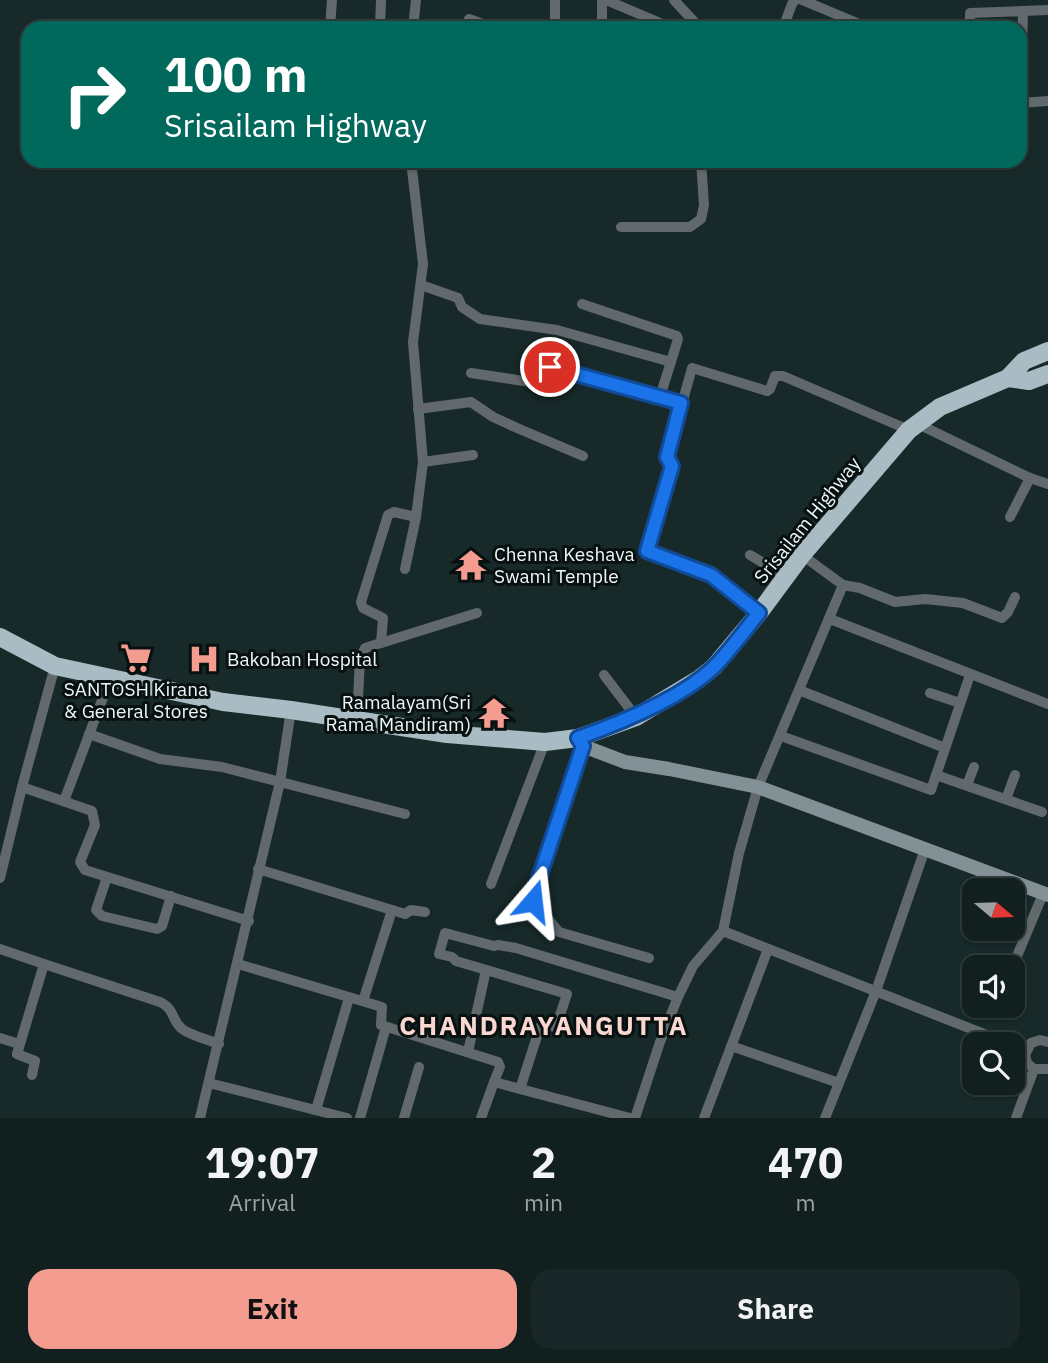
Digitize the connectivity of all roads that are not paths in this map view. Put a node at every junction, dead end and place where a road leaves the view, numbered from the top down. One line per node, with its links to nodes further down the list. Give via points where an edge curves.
1 (332, 0): 12 (street)
2 (381, 0): 13 (street)
3 (416, 0): 14 (street)
4 (555, 0): 16 (street)
5 (604, 0): 17 (street); 18 (street)
6 (674, 0): 19 (street)
7 (795, 0): 20 (street)
8 (802, 0): 21 (street)
9 (1048, 10): 10 (street)
10 (1023, 11): 22 (street, via 970,13); 23 (street)
11 (469, 19): 15 (street)
12 (330, 21)
13 (380, 21)
14 (414, 21)
15 (475, 21)
16 (555, 21)
17 (602, 21)
18 (648, 21)
19 (693, 21)
20 (786, 21)
21 (852, 21)
22 (970, 21)
23 (1023, 21)
24 (1048, 101): 25 (street)
25 (1027, 102)
26 (412, 168): 29 (street, via 423,264)
27 (701, 168): 28 (street, via 704,205 696,224)
28 (621, 227)
29 (421, 285): 32 (street, via 458,298 462,307 480,319 557,330); 38 (street, via 413,342)
30 (582, 304): 32 (street, via 677,336)
31 (1048, 351): 35 (highway, via 1024,361)
32 (671, 362): 36 (street)
33 (471, 373): 36 (street, via 537,383 549,366)
34 (1048, 374): 35 (highway, via 1029,381)
35 (1008, 378): 39 (highway, Srisailam Highway, via 940,407)
36 (660, 397): 37 (street)
37 (681, 403): 39 (street, via 692,368 767,391 775,376 783,376); 54 (street, via 667,457 672,466 647,551 711,575)
38 (418, 409): 41 (street, via 471,402 505,423); 42 (street)
39 (914, 427): 43 (street); 48 (highway, Srisailam Highway)
40 (473, 455): 42 (street)
41 (583, 456)
42 (423, 462): 45 (street)
43 (1030, 478): 44 (street); 46 (street)
44 (1048, 484)
45 (416, 517): 49 (street); 57 (street, via 388,515 361,603 383,618)
46 (1010, 517)
47 (750, 555): 50 (street)
48 (802, 555): 50 (highway, Srisailam Highway); 51 (street)
49 (405, 569)
50 (787, 576): 54 (highway, Srisailam Highway)
51 (843, 585): 52 (street, via 895,602 963,603 1002,618); 55 (street)
52 (1014, 597)
53 (477, 613): 57 (street)
54 (759, 613): 67 (highway, Srisailam Highway, via 714,667)
55 (830, 619): 60 (street); 62 (street)
56 (0, 637): 58 (highway, Srisailam Highway)
57 (381, 643): 68 (street, via 361,654)
58 (55, 666): 61 (highway, Srisailam Highway); 79 (street)
59 (604, 675): 67 (street)
60 (970, 675): 64 (street); 65 (street)
61 (110, 679): 66 (highway, Srisailam Highway, via 223,702); 69 (street)
62 (799, 690): 70 (street); 73 (street)
63 (930, 693): 64 (street)
64 (960, 703): 73 (street)
65 (1048, 704)
66 (291, 710): 68 (highway, Srisailam Highway); 77 (street)
67 (636, 716): 72 (highway, Srisailam Highway)
68 (358, 720): 71 (highway, Srisailam Highway, via 447,734)
69 (89, 734): 77 (street, via 160,759 222,767); 82 (street)
70 (780, 736): 75 (street, via 929,790); 80 (street)
71 (545, 742): 72 (highway, Srisailam Highway); 90 (street)
72 (580, 742): 80 (main road, via 625,762); 100 (street, via 533,901 559,932)
73 (946, 748): 75 (street)
74 (974, 767): 78 (street)
75 (936, 775): 78 (street)
76 (1015, 775): 81 (street)
77 (280, 782): 84 (street); 87 (street)
78 (967, 785): 81 (street)
79 (22, 787): 82 (street); 86 (street)
80 (758, 787): 85 (main road); 96 (street)
81 (1006, 799): 83 (street)
82 (64, 801): 88 (street, via 92,811 95,825 81,866)
83 (1042, 812)
84 (405, 814)
85 (925, 849): 91 (main road); 104 (street)
86 (2, 858): 89 (street)
87 (258, 869): 93 (street); 95 (street)
88 (107, 877): 92 (street); 92 (street, via 96,910 102,916 157,929)
89 (0, 878)
90 (491, 884)
91 (1046, 895): 99 (street)
92 (171, 897): 95 (street)
93 (392, 910): 94 (street); 107 (street)
94 (425, 912)
95 (248, 921): 102 (street)
96 (723, 931): 98 (street); 105 (street, via 693,966)
97 (0, 949): 101 (street)
98 (768, 949): 104 (street); 114 (street)
99 (1018, 955)
100 (649, 958)
101 (44, 964): 112 (street); 113 (street, via 160,1002 172,1010 184,1030)
102 (238, 964): 106 (street); 113 (street)
103 (486, 970): 105 (street, via 439,954 443,934 516,948); 116 (street); 124 (street, via 567,994 556,1027 540,1027)
104 (876, 991): 109 (street); 123 (street)
105 (678, 997): 131 (street)
106 (349, 998): 107 (street); 125 (street)
107 (363, 1001): 108 (street, via 382,1007 380,1024)
108 (386, 1027): 116 (street); 128 (street)
109 (980, 1032)
110 (0, 1038): 112 (street)
111 (1047, 1038): 115 (street, via 1031,1043)
112 (19, 1044): 120 (street, via 17,1055 36,1063)
113 (219, 1044): 122 (street)
114 (731, 1046): 123 (street); 132 (street)
115 (1026, 1050): 118 (street, via 1027,1063)
116 (468, 1052): 121 (street, via 498,1062)
117 (419, 1067): 129 (street)
118 (1034, 1069): 119 (street); 134 (street)
119 (1048, 1069)
120 (32, 1075)
121 (494, 1082): 124 (street); 130 (street)
122 (209, 1083): 125 (street); 126 (street)
123 (839, 1083): 133 (street)
124 (520, 1089): 131 (street)
125 (316, 1110): 127 (street)
126 (200, 1118)
127 (347, 1118)
128 (360, 1118)
129 (404, 1118)
130 (481, 1118)
131 (632, 1118)
132 (704, 1118)
133 (825, 1118)
134 (1016, 1118)

